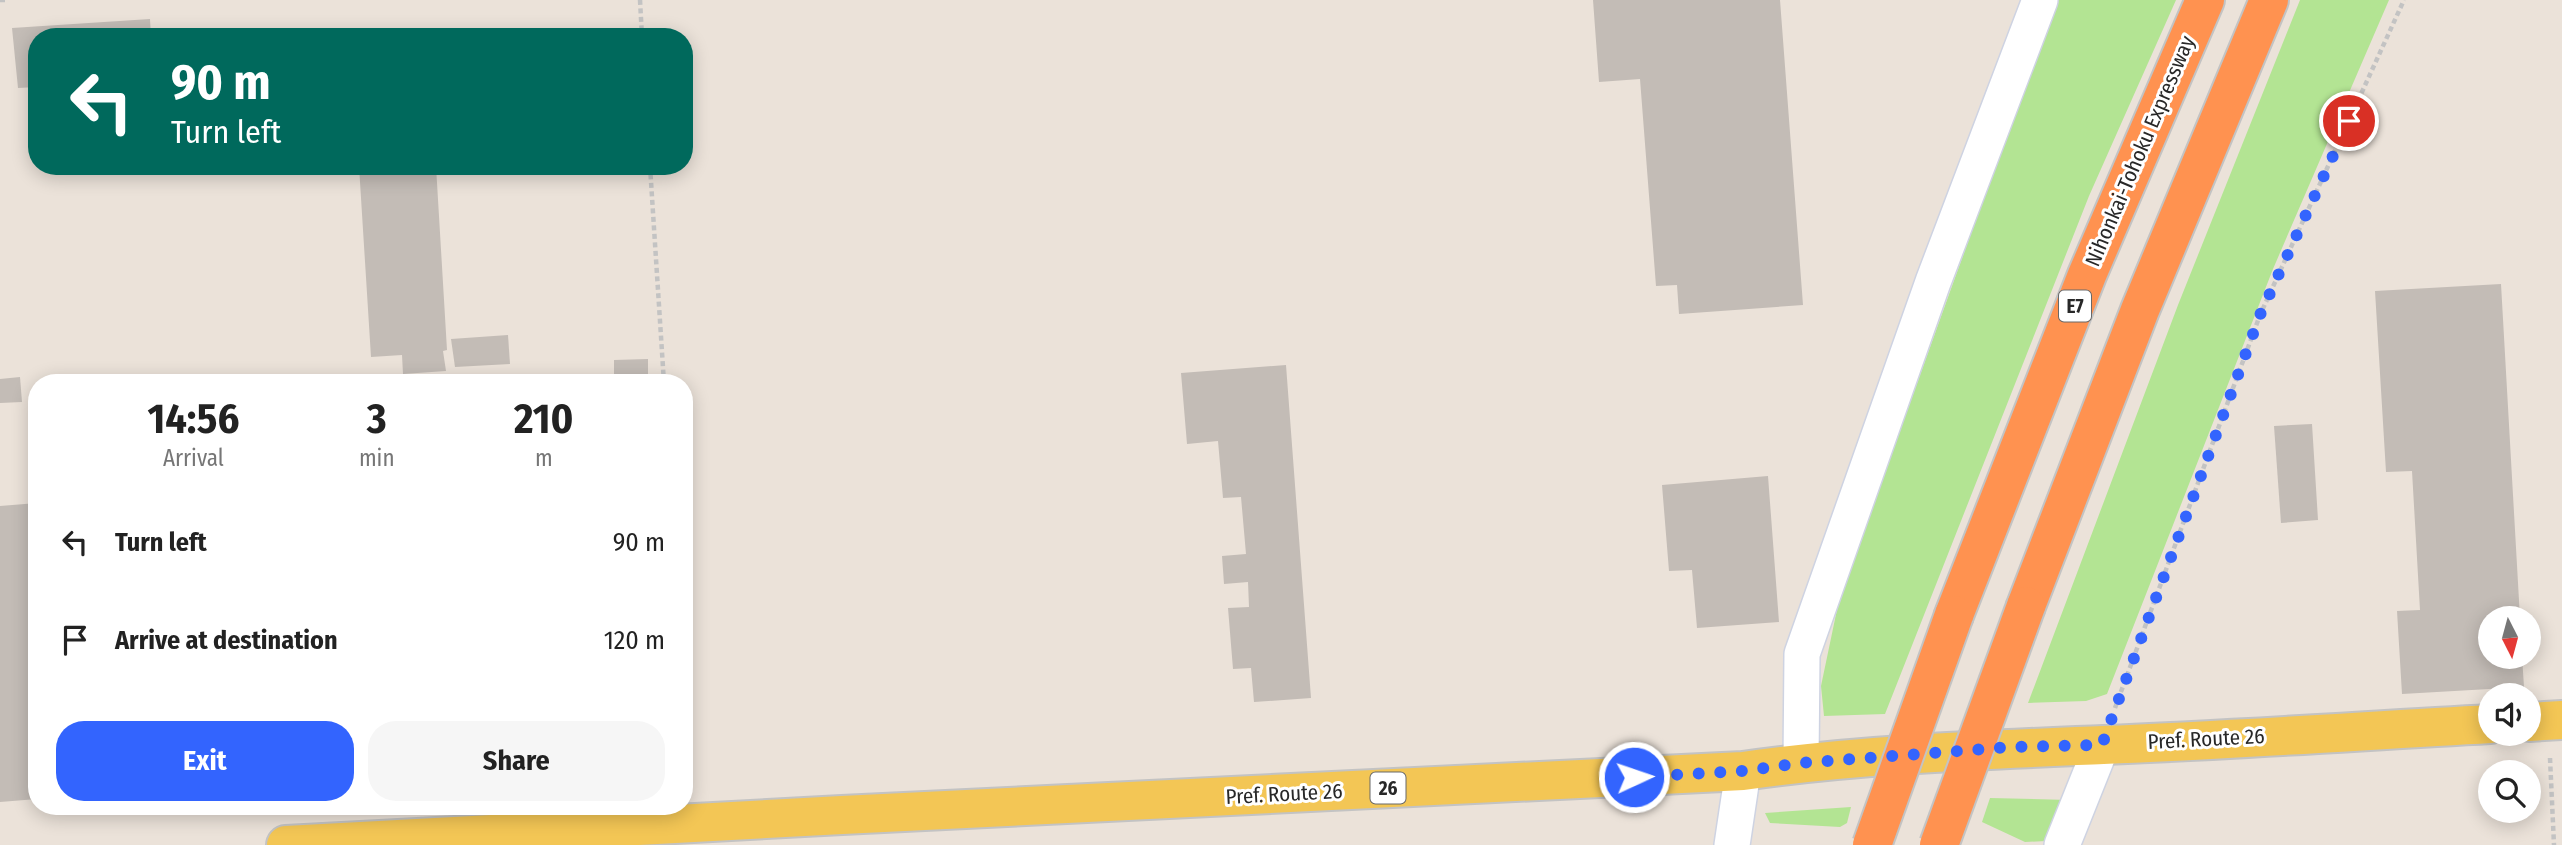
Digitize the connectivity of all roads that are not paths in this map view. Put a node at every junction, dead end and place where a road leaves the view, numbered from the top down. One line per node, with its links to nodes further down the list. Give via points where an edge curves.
1 (2040, 0): 6 (street, via 1933,282 1802,654)
2 (2205, 0): 10 (highway, Nihonkai-Tohoku Expressway / E7, bridge, via 2087,275 1954,615)
3 (2269, 0): 11 (highway, bridge, via 2140,310)
4 (2478, 725): 5 (main road, Pref. Route 26 / 26)
5 (2102, 745): 6 (main road, Pref. Route 26 / 26); 12 (street)
6 (1801, 763): 7 (main road, Pref. Route 26 / 26)
7 (1743, 771): 8 (main road, Pref. Route 26 / 26); 9 (street)
8 (286, 845)
9 (1732, 845)
10 (1872, 845)
11 (1939, 845)
12 (2062, 845)

